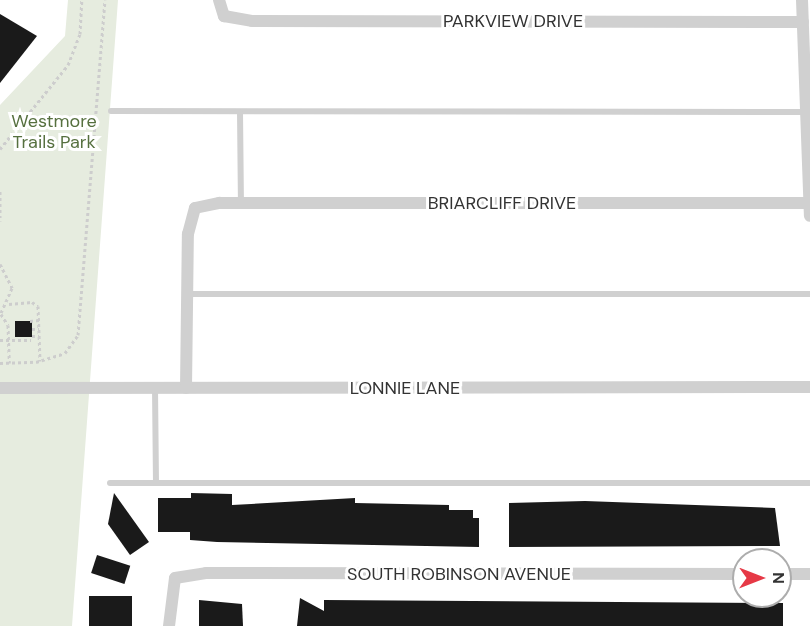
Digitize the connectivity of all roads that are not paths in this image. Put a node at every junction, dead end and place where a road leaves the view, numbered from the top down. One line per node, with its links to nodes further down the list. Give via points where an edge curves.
1 (219, 0): 3 (street, PARKVIEW DRIVE, via 224,16 252,21)
2 (802, 0): 3 (street)
3 (803, 22): 6 (street)
4 (111, 111): 5 (lane)
5 (240, 112): 6 (lane); 7 (lane)
6 (804, 112): 8 (street)
7 (241, 203): 8 (street, BRIARCLIFF DRIVE); 10 (street, BRIARCLIFF DRIVE, via 195,208 188,234)
8 (809, 203): 9 (street)
9 (810, 216)
10 (187, 294): 11 (lane); 15 (street)
11 (810, 294)
12 (810, 387): 15 (street, LONNIE LANE)
13 (0, 388): 14 (street, LONNIE LANE)
14 (155, 388): 15 (street, LONNIE LANE); 16 (lane)
15 (186, 388)
16 (156, 481): 17 (lane); 18 (lane)
17 (110, 483)
18 (810, 483)
19 (732, 574): 22 (street, SOUTH ROBINSON AVENUE, via 206,573 175,578)
20 (792, 574): 21 (street)
21 (810, 574)
22 (169, 626)

